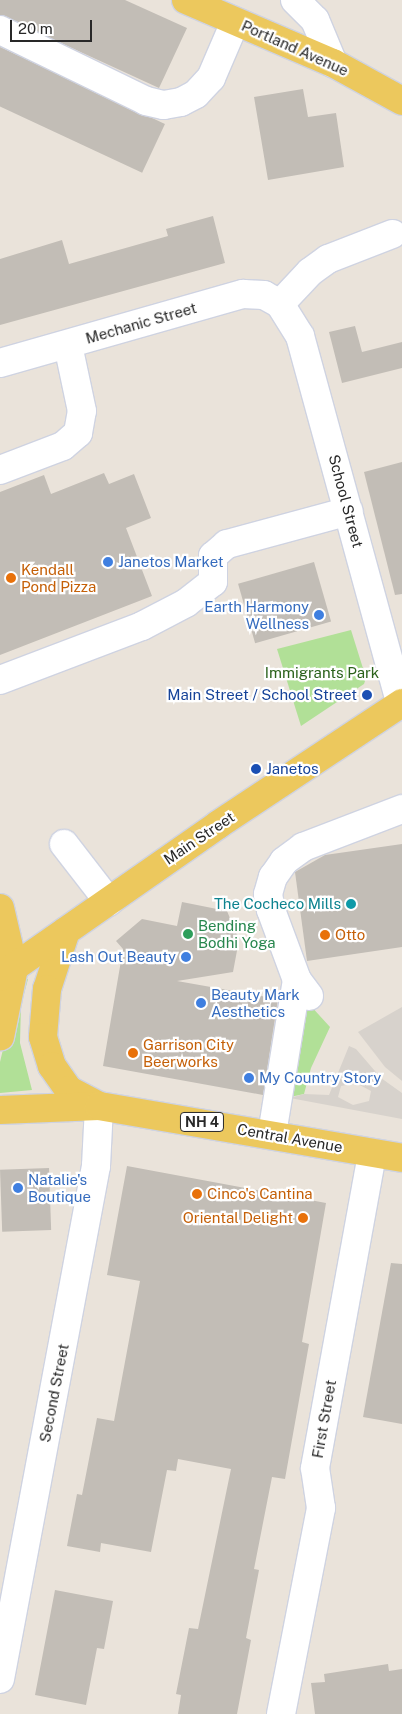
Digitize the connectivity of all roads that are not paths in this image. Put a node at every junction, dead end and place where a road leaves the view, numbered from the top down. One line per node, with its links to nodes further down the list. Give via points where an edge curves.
1 (186, 0): 3 (main road, Portland Avenue)
2 (295, 0): 5 (street, via 315,20)
3 (235, 22): 4 (street, via 211,78 196,94 181,102 164,105 146,101); 5 (main road, Portland Avenue)
4 (0, 30)
5 (333, 63): 6 (main road, Portland Avenue)
6 (402, 101)
7 (392, 234): 8 (street, via 328,259 310,272)
8 (280, 304): 9 (street, Mechanic Street, via 264,295 243,294); 12 (street, School Street, via 300,336)
9 (68, 345): 10 (street, Mechanic Street); 11 (street, via 82,411 78,433 63,446)
10 (0, 363)
11 (0, 470)
12 (349, 510): 13 (street, via 228,544 213,556 213,582 186,603 142,626); 14 (street, School Street)
13 (0, 680)
14 (402, 704): 17 (main road, Main Street, via 219,824)
15 (402, 809): 24 (street, via 303,847 284,861 273,877 268,894 271,910 303,988)
16 (64, 844): 17 (street)
17 (109, 902): 19 (main road, Main Street)
18 (0, 908): 20 (main road)
19 (66, 931): 20 (main road, Main Street); 22 (main road, via 47,989 43,1037 52,1066 69,1090)
20 (7, 972): 21 (main road)
21 (0, 1037)
22 (99, 1106): 23 (main road, Central Avenue / NH 4); 24 (main road, Central Avenue / NH 4); 27 (street, Second Street, via 96,1166)
23 (0, 1110)
24 (272, 1134): 25 (main road, Central Avenue / NH 4)
25 (372, 1153): 26 (main road, Central Avenue / NH 4); 28 (street, First Street, via 315,1468 321,1508)
26 (402, 1158)
27 (0, 1679)
28 (281, 1714)

